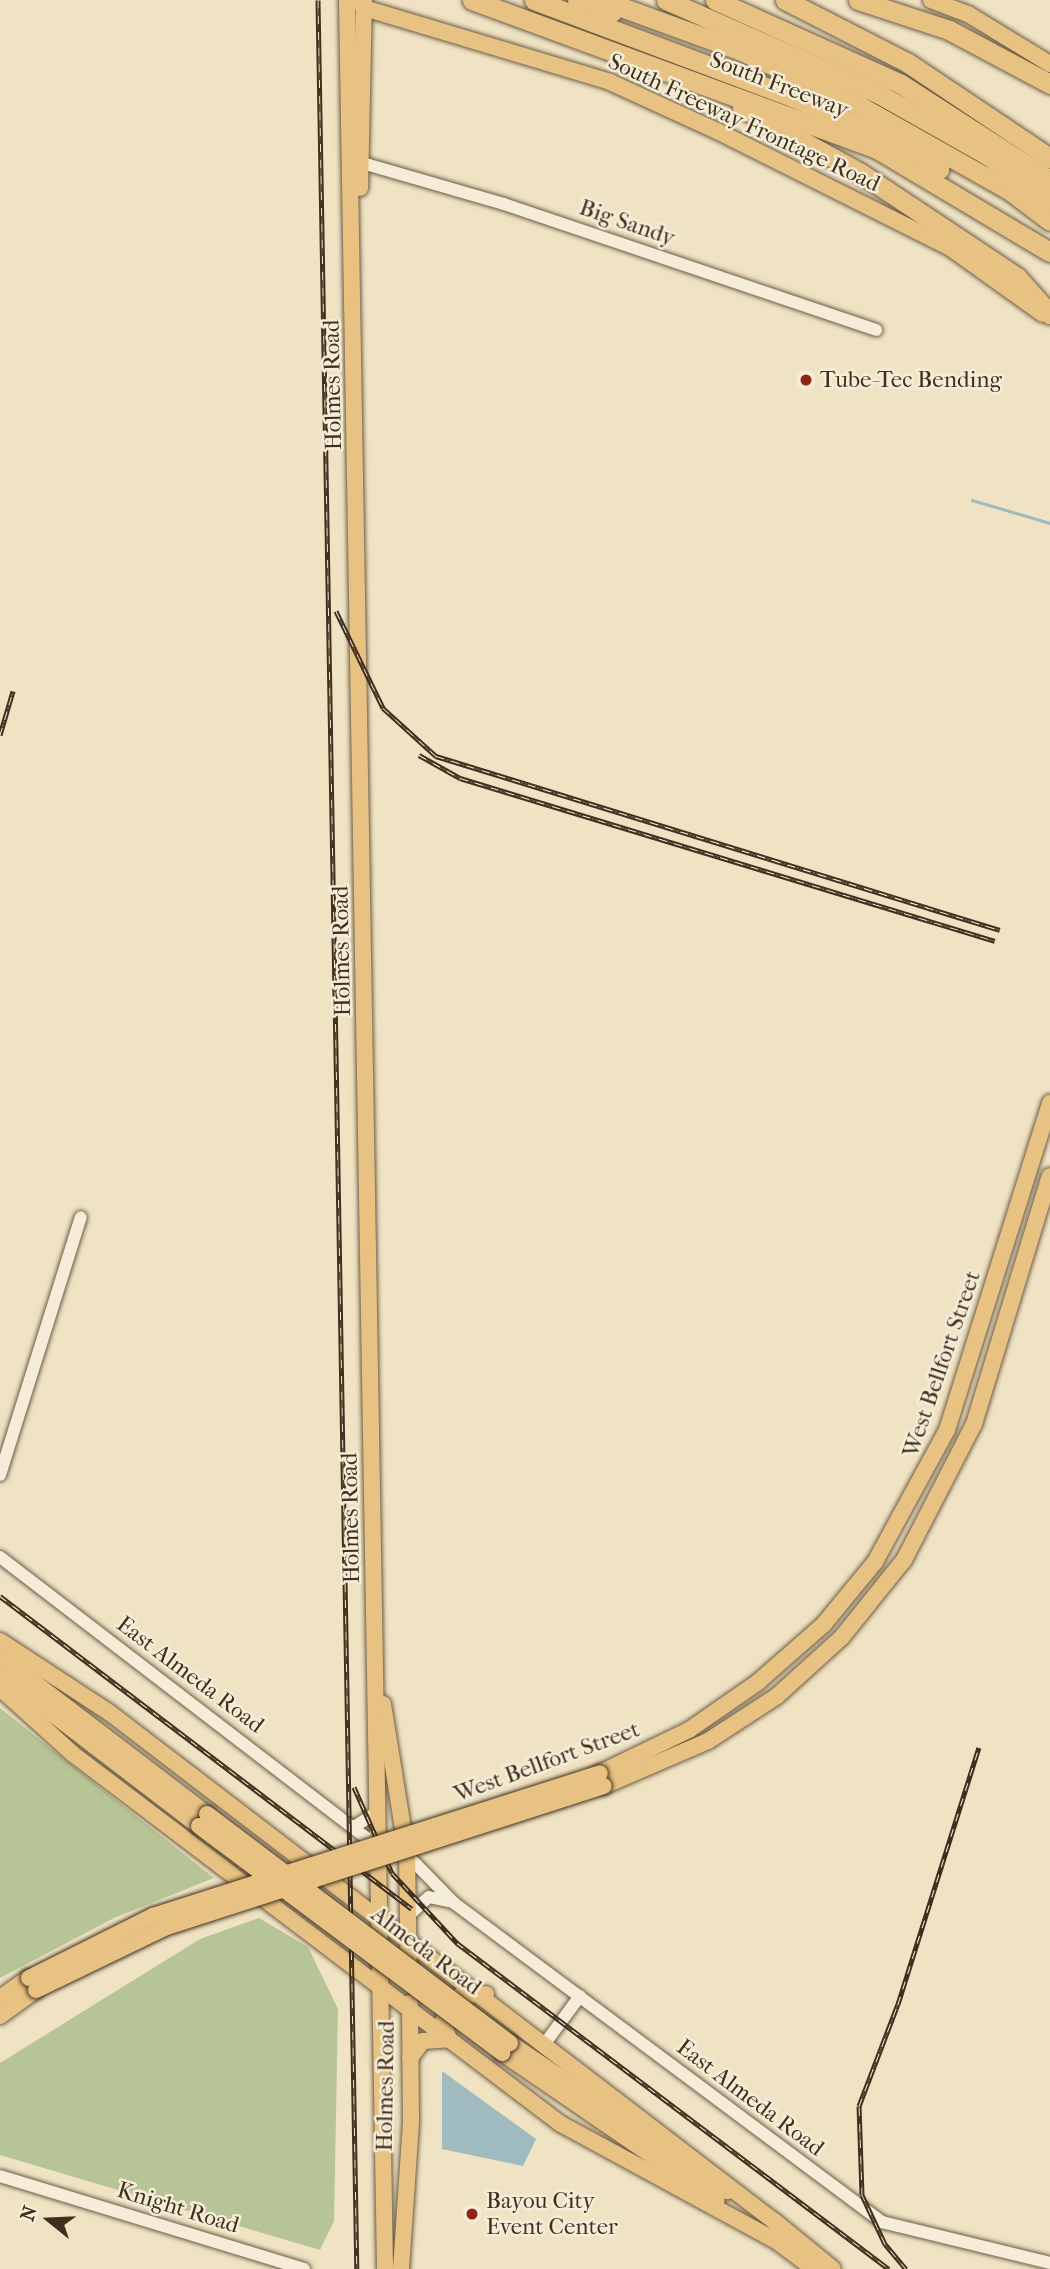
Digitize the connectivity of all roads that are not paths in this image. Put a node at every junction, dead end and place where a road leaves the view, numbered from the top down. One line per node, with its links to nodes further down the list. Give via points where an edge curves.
1 (347, 0): 24 (main road, Holmes Road)
2 (472, 0): 15 (highway, South Freeway)
3 (534, 0): 23 (highway, via 887,138)
4 (577, 0): 14 (highway)
5 (602, 0): 14 (highway)
6 (644, 0): 13 (highway)
7 (666, 0): 13 (highway)
8 (715, 0): 20 (highway, via 901,84)
9 (785, 0): 18 (highway, via 908,63)
10 (858, 0): 17 (highway, via 949,30)
11 (930, 0): 16 (main road, via 968,14)
12 (362, 3): 19 (main road, Holmes Road); 27 (main road, South Freeway Frontage Road, via 610,82 718,131 949,247)
13 (728, 29): 21 (highway, via 879,94 988,155)
14 (739, 50): 22 (highway, via 896,124)
15 (633, 57): 25 (highway, South Freeway, via 877,149); 26 (highway, via 798,134 1017,277)
16 (1050, 64)
17 (1050, 84)
18 (1050, 158)
19 (362, 163): 24 (main road, Holmes Road); 28 (street, Big Sandy, via 504,204)
20 (1050, 180)
21 (1050, 200)
22 (1050, 221)
23 (1050, 240)
24 (355, 249): 37 (main road, Holmes Road)
25 (1050, 252)
26 (1050, 313)
27 (1050, 320)
28 (876, 330)
29 (1049, 1106): 34 (main road, West Bellfort Street, via 947,1430)
30 (1050, 1176): 35 (main road, West Bellfort Street, via 974,1424 934,1510)
31 (81, 1217): 32 (street)
32 (0, 1475)
33 (0, 1557): 45 (street, East Almeda Road)
34 (875, 1562): 35 (main road); 41 (main road, West Bellfort Street, via 824,1623 758,1682 689,1730)
35 (893, 1575): 41 (main road, West Bellfort Street, via 842,1637 777,1696 708,1741)
36 (0, 1641): 43 (main road, via 110,1713)
37 (376, 1653): 42 (main road, Holmes Road); 47 (main road, Holmes Road)
38 (0, 1656): 44 (main road, Almeda Road)
39 (0, 1674): 44 (main road, Almeda Road)
40 (0, 1688): 48 (main road, via 73,1754)
41 (602, 1779): 55 (main road, West Bellfort Street, bridge, via 153,1916)
42 (377, 1812): 45 (street); 46 (main road, Holmes Road)
43 (244, 1814): 48 (main road); 50 (main road)
44 (203, 1820): 64 (main road, Almeda Road, bridge)
45 (354, 1827): 46 (street, East Almeda Road)
46 (380, 1849): 49 (main road, Holmes Road)
47 (407, 1854): 51 (street, East Almeda Road); 52 (main road, Holmes Road)
48 (211, 1859): 56 (main road)
49 (380, 1871): 50 (main road, via 365,1888); 53 (main road, Holmes Road)
50 (347, 1892): 53 (main road)
51 (454, 1903): 52 (street, via 429,1897); 58 (street, East Almeda Road)
52 (410, 1914): 54 (main road, Holmes Road)
53 (380, 1916): 54 (main road); 56 (main road, Holmes Road)
54 (408, 1937): 57 (main road); 60 (main road, Holmes Road)
55 (32, 1984): 59 (main road, West Bellfort Street); 61 (main road, West Bellfort Street)
56 (380, 1987): 60 (main road); 68 (main road, Holmes Road)
57 (486, 1994): 62 (main road, via 461,1995 449,2004 443,2022); 63 (main road)
58 (580, 1996): 63 (street); 70 (street, East Almeda Road, via 882,2222)
59 (0, 1998)
60 (410, 2010): 62 (main road); 65 (main road, Holmes Road)
61 (0, 2016)
62 (449, 2039): 65 (main road, via 423,2041); 69 (main road, via 583,2139)
63 (546, 2042): 67 (main road)
64 (506, 2048): 67 (main road, Almeda Road); 69 (main road, Almeda Road)
65 (410, 2059): 74 (main road, Holmes Road)
66 (0, 2176): 71 (street, Knight Road)
67 (779, 2225): 76 (main road, Almeda Road)
68 (384, 2241): 72 (main road, Holmes Road); 73 (main road)
69 (778, 2242): 75 (main road, Almeda Road)
70 (1050, 2263)
71 (304, 2269)
72 (385, 2269)
73 (392, 2269)
74 (401, 2269)
75 (814, 2269)
76 (833, 2269)

